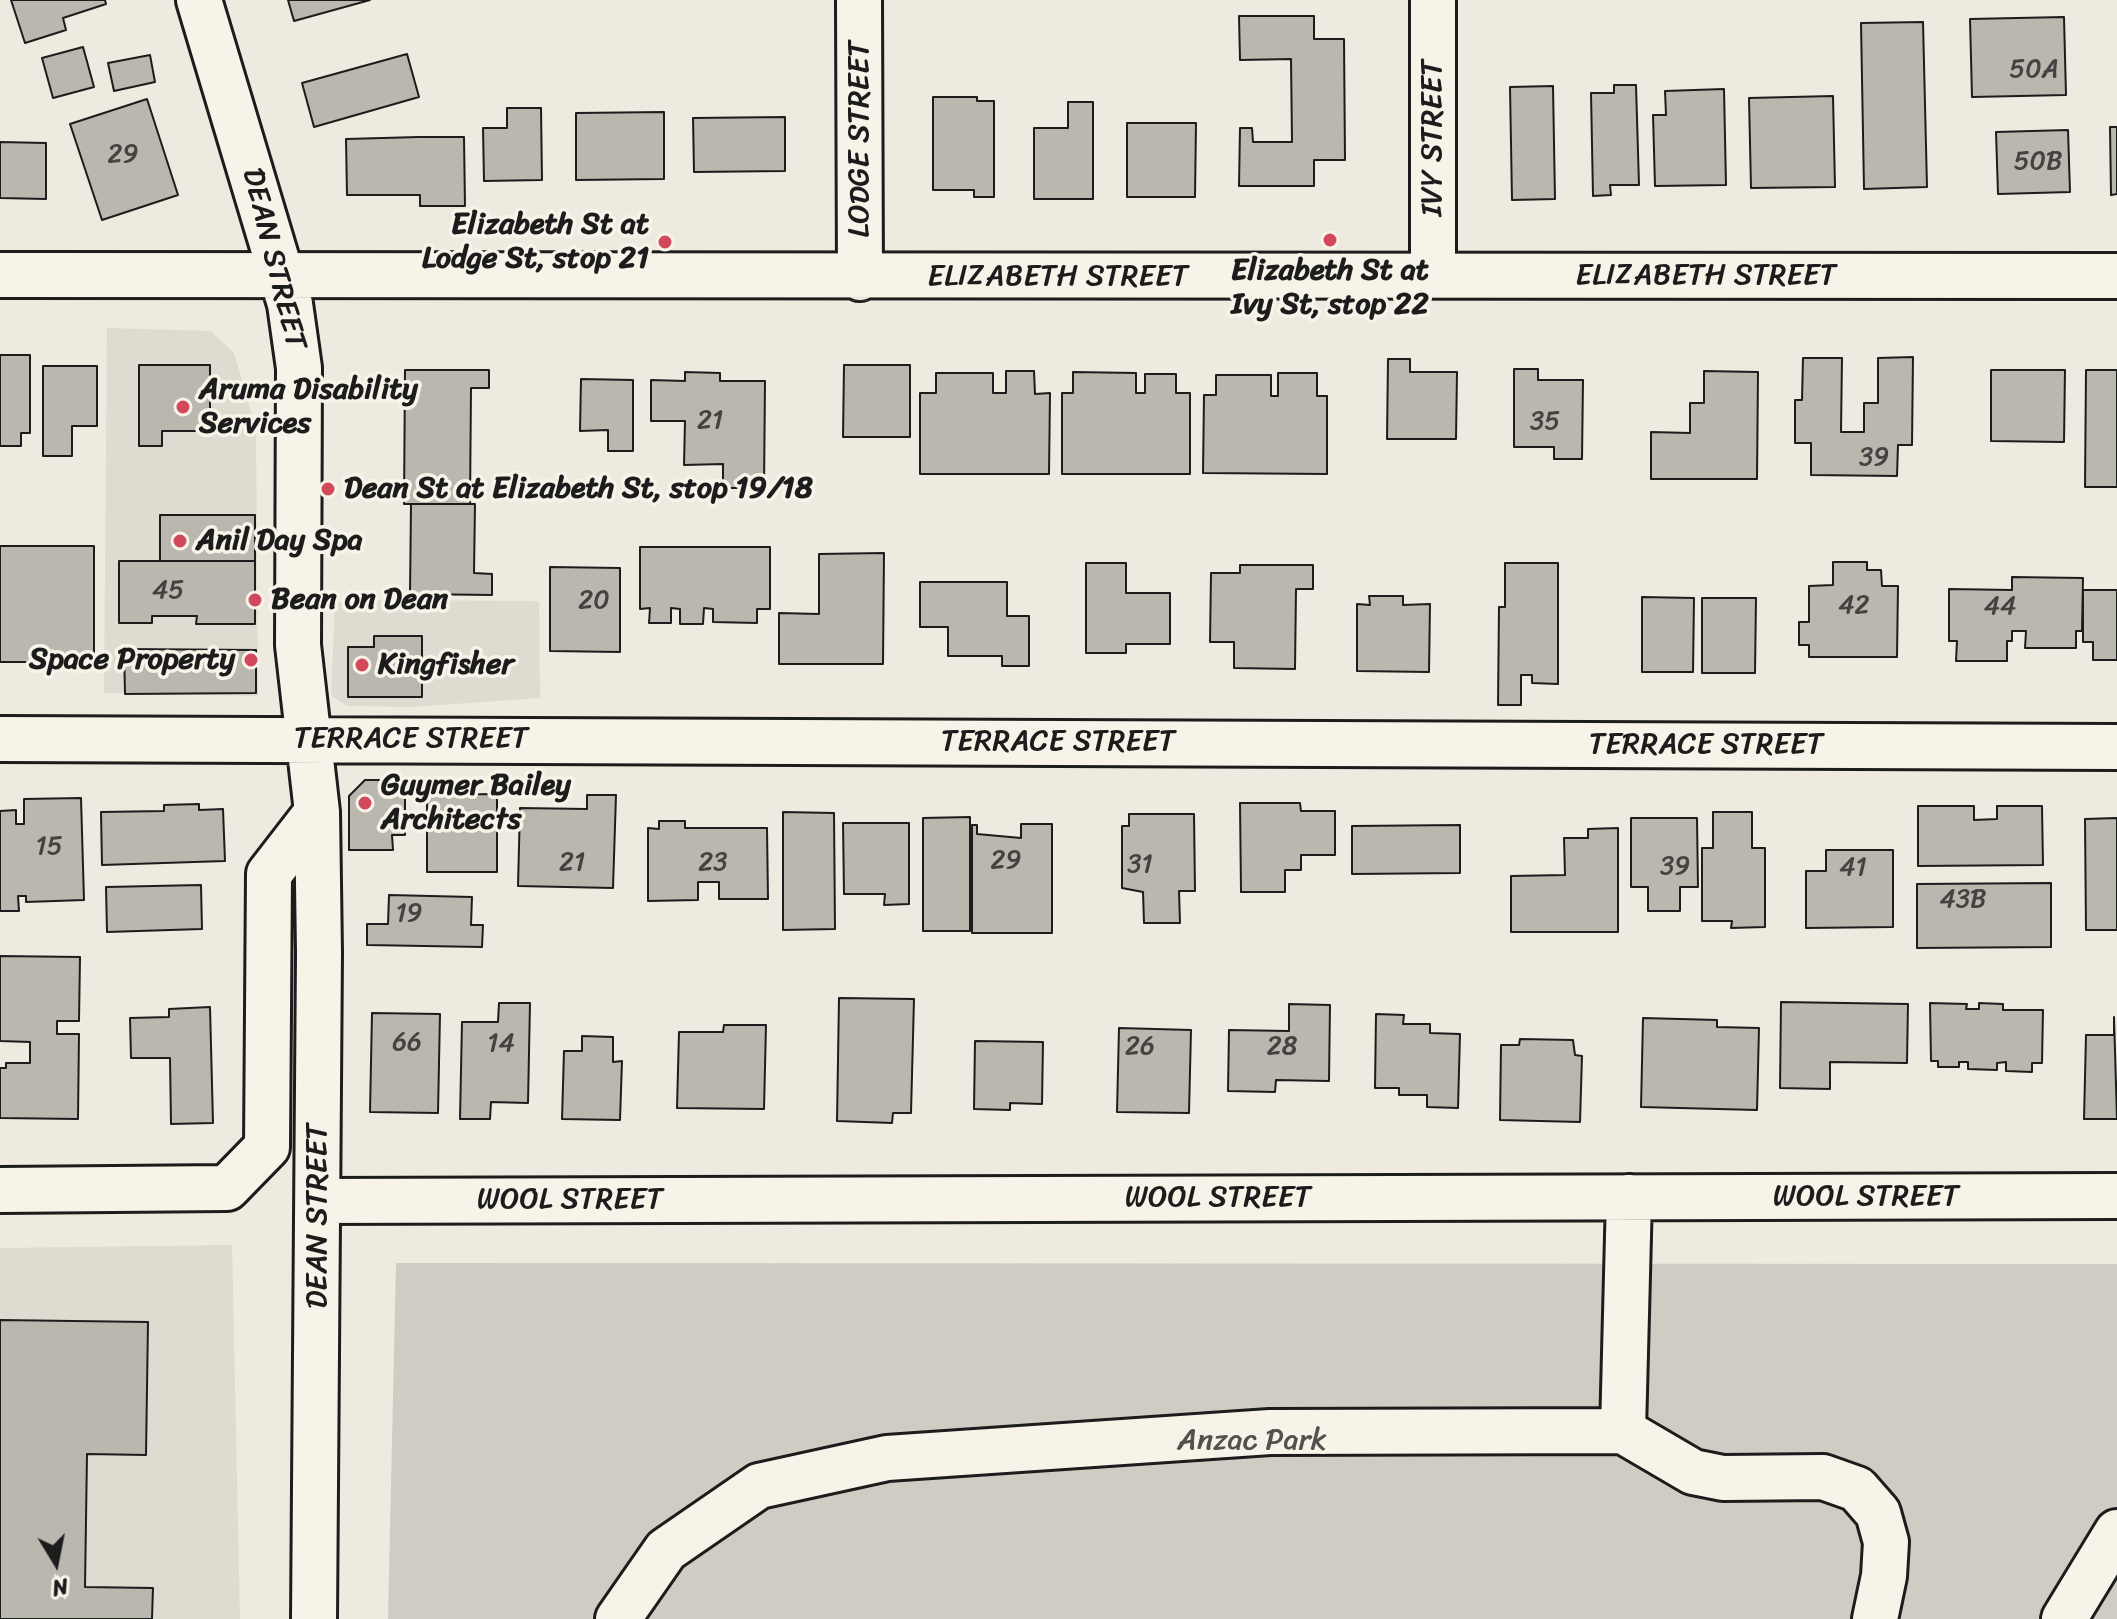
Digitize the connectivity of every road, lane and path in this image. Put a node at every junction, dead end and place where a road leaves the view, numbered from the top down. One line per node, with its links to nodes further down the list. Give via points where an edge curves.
1 (199, 0): 4 (street, DEAN STREET)
2 (859, 0): 8 (street, LODGE STREET)
3 (1433, 0): 6 (street, IVY STREET)
4 (282, 274): 5 (street, ELIZABETH STREET); 8 (street, ELIZABETH STREET); 9 (street, DEAN STREET, via 299,368 298,645)
5 (0, 275)
6 (1433, 275): 7 (street, ELIZABETH STREET); 8 (street, ELIZABETH STREET)
7 (2117, 276)
8 (860, 278)
9 (308, 738): 10 (street, TERRACE STREET); 11 (street, TERRACE STREET); 12 (street, DEAN STREET)
10 (0, 739)
11 (2117, 747)
12 (317, 812): 13 (street, DEAN STREET, via 269,874 267,1147 227,1188); 16 (street, DEAN STREET)
13 (0, 1190)
14 (2117, 1196): 15 (street, WOOL STREET)
15 (1629, 1197): 16 (street, WOOL STREET); 17 (street)
16 (318, 1201): 19 (street, DEAN STREET)
17 (1623, 1431): 20 (street, via 1270,1432 887,1458 759,1486 666,1550); 21 (street, via 1693,1472 1723,1478 1823,1477 1857,1489 1878,1513 1886,1542)
18 (2117, 1532): 22 (street)
19 (314, 1619)
20 (618, 1619)
21 (1875, 1619)
22 (2064, 1619)

